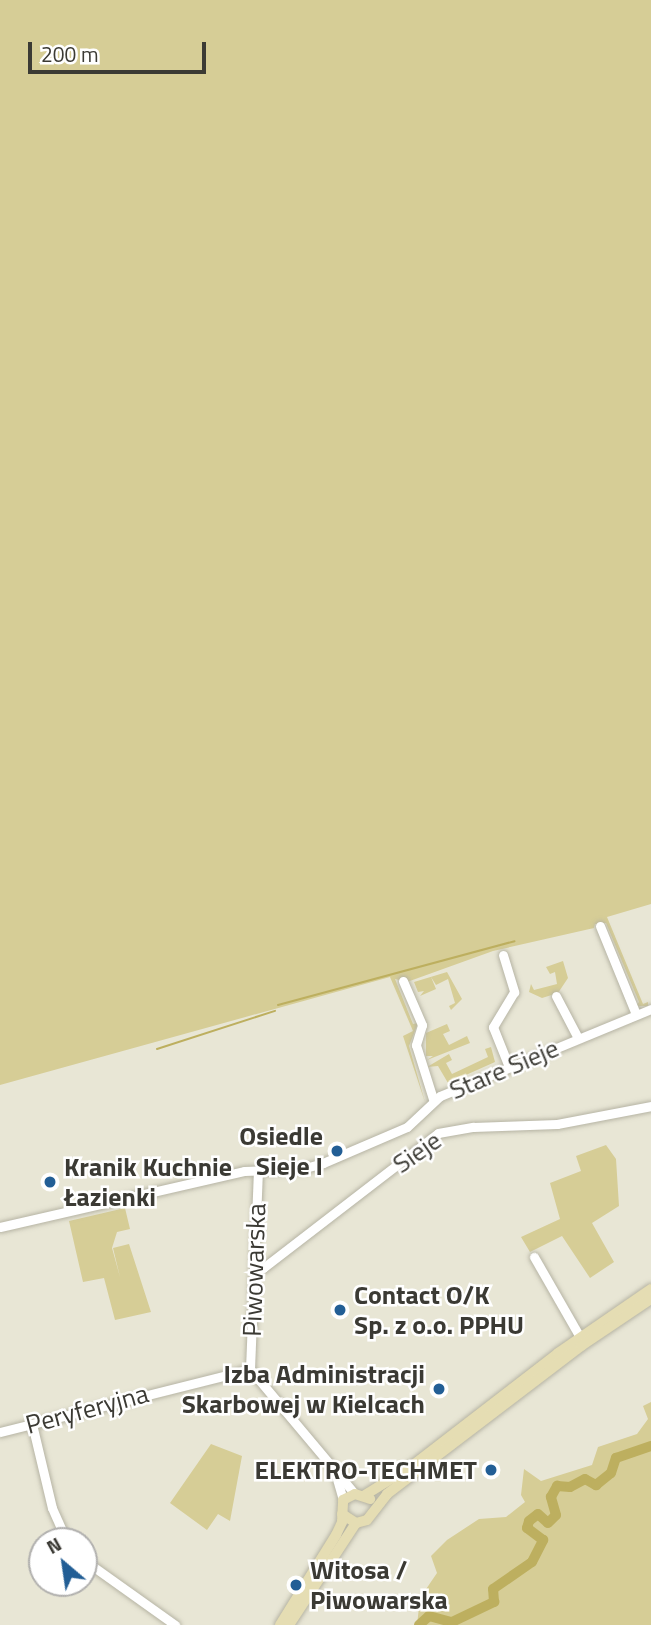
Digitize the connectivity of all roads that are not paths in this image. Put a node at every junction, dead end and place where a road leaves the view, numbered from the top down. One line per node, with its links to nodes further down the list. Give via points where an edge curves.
1 (600, 926): 6 (street)
2 (503, 955): 8 (street, via 514,992 493,1027)
3 (403, 981): 9 (street, via 422,1025 416,1045)
4 (556, 996): 7 (street)
5 (651, 1009): 6 (street, Stare Sieje)
6 (636, 1014): 7 (street, Stare Sieje)
7 (578, 1038): 8 (street, Stare Sieje)
8 (509, 1067): 9 (street, Stare Sieje)
9 (433, 1099): 11 (street, Stare Sieje, via 407,1127 331,1160 300,1169)
10 (651, 1106): 14 (street, Sieje, via 557,1124 438,1133 263,1268)
11 (258, 1171): 12 (street, Stare Sieje); 14 (street, Piwowarska)
12 (0, 1227)
13 (534, 1257): 17 (street)
14 (254, 1268): 18 (street, Piwowarska)
15 (651, 1289): 17 (main road)
16 (651, 1299): 24 (main road, via 546,1372 387,1493)
17 (580, 1337): 22 (main road, via 412,1466)
18 (250, 1369): 19 (street, Peryferyjna); 21 (street)
19 (32, 1424): 20 (street, Peryferyjna); 27 (street)
20 (0, 1432)
21 (335, 1472): 22 (street); 23 (street)
22 (360, 1494): 23 (main road); 24 (main road)
23 (343, 1500): 25 (main road)
24 (375, 1507): 26 (main road, via 370,1519)
25 (342, 1514): 26 (main road); 30 (main road, via 336,1535)
26 (356, 1523): 31 (main road)
27 (61, 1527)
28 (98, 1570): 29 (street)
29 (175, 1625)
30 (280, 1625)
31 (289, 1625)

